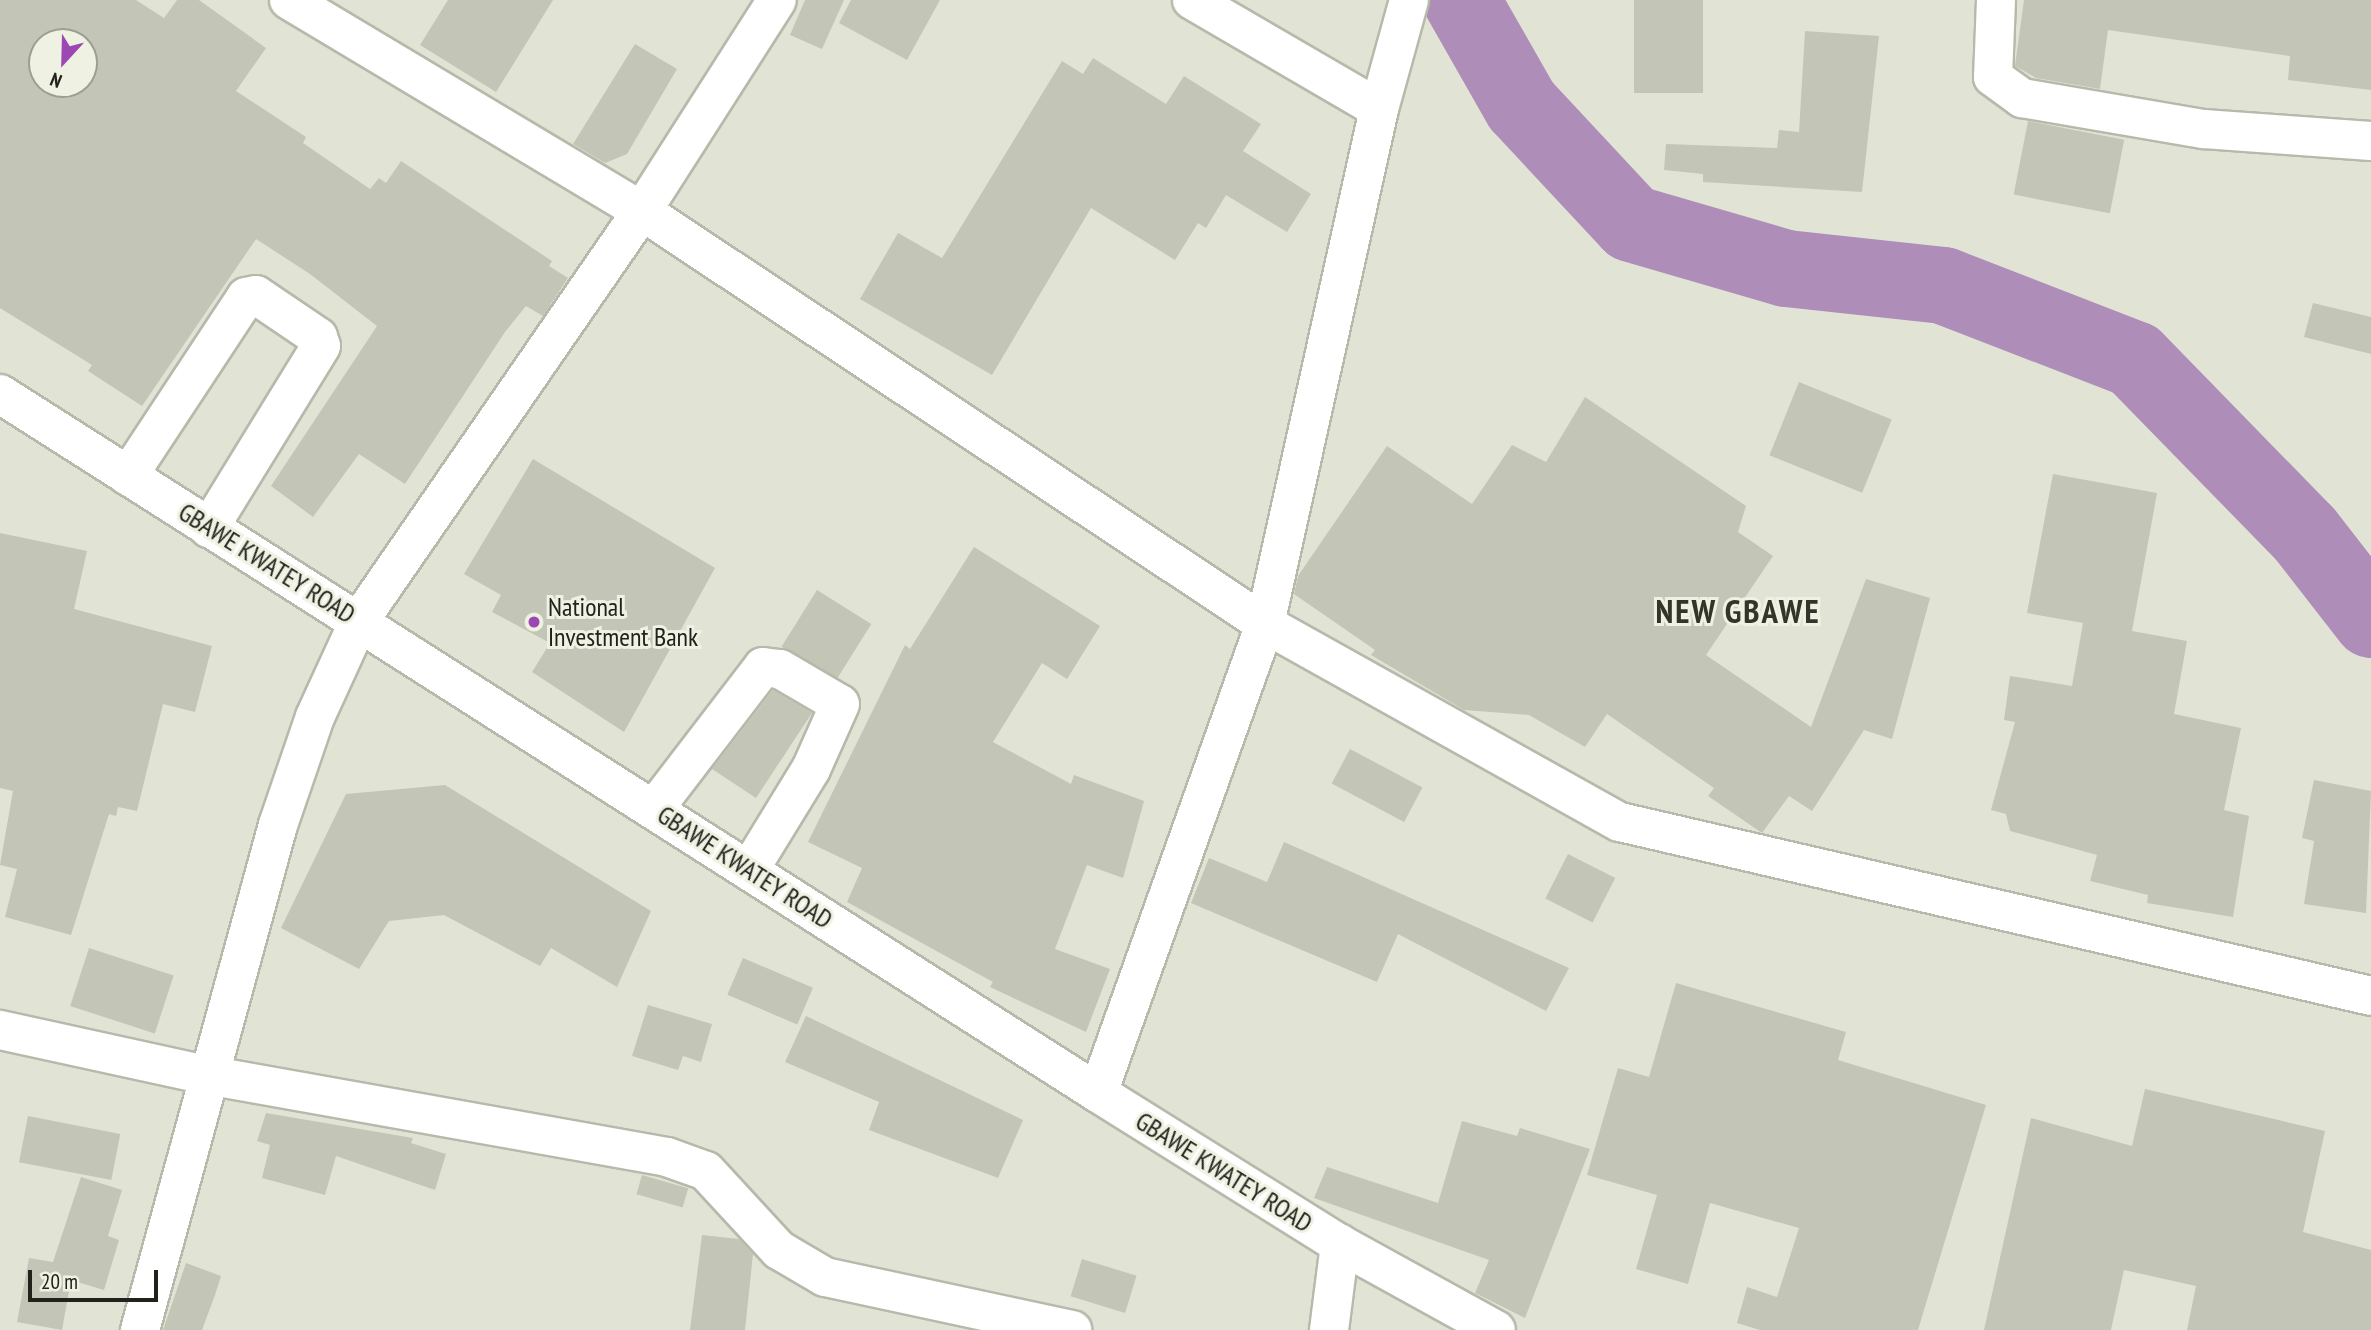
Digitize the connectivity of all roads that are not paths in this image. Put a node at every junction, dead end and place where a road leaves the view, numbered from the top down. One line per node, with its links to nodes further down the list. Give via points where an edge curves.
1 (289, 0): 8 (street)
2 (777, 0): 8 (street)
3 (1192, 0): 6 (street)
4 (1409, 0): 6 (street)
5 (1996, 0): 7 (street, via 1993,77 2022,98 2204,130)
6 (1378, 109): 13 (street)
7 (2371, 141)
8 (642, 211): 12 (street); 13 (street)
9 (0, 394): 10 (street, GBAWE KWATEY ROAD)
10 (128, 476): 11 (street, GBAWE KWATEY ROAD); 11 (street, via 246,297 256,295 318,337 321,346)
11 (209, 528): 12 (street, GBAWE KWATEY ROAD)
12 (359, 621): 14 (street, GBAWE KWATEY ROAD); 18 (street, via 314,717)
13 (1265, 624): 16 (street, via 1534,780 1620,822); 19 (street)
14 (654, 809): 15 (street, GBAWE KWATEY ROAD); 15 (street, via 763,667 780,669 840,704 811,769)
15 (749, 870): 19 (street, GBAWE KWATEY ROAD)
16 (2371, 996)
17 (0, 1030): 18 (street)
18 (207, 1075): 21 (street); 22 (street, via 667,1157 706,1171 779,1250 825,1277)
19 (1098, 1093): 20 (street, GBAWE KWATEY ROAD)
20 (1340, 1244): 23 (street); 24 (street, GBAWE KWATEY ROAD)
21 (140, 1330)
22 (1072, 1330)
23 (1329, 1330)
24 (1496, 1330)

